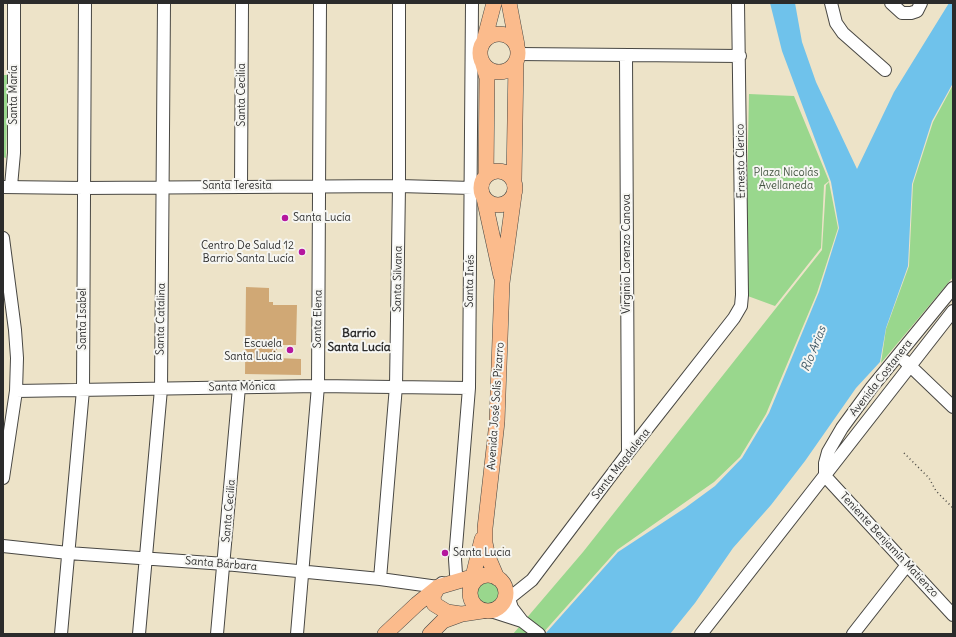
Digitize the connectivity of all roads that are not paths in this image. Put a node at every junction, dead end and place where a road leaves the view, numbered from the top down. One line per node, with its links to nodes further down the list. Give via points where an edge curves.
1 (14, 3): 19 (street, Santa María, via 14,153)
2 (85, 3): 25 (street, Santa Isabel)
3 (164, 3): 24 (street, Santa Catalina)
4 (242, 3): 20 (street, Santa Cecilia)
5 (320, 3): 21 (street, Santa Elena)
6 (399, 3): 22 (street, Santa Silvana)
7 (472, 3): 14 (street)
8 (494, 3): 14 (main road)
9 (509, 3): 15 (main road, Avenida José Solís Pizarro)
10 (738, 3): 17 (street, Ernesto Clerico)
11 (831, 3): 18 (street, via 836,23 843,33)
12 (891, 3): 13 (street, via 902,13 917,10)
13 (921, 3)
14 (479, 53): 15 (main road, via 490,70 496,72 507,70); 15 (main road, via 489,36 501,33 508,35); 23 (main road, Avenida José Solís Pizarro, via 488,78)
15 (517, 53): 16 (street); 26 (main road, Avenida José Solís Pizarro)
16 (626, 56): 17 (street); 42 (street, Virginio Lorenzo Canova)
17 (740, 56): 31 (street, Ernesto Clerico, via 742,295 741,306)
18 (886, 70)
19 (7, 186): 25 (street, Santa Teresita)
20 (241, 186): 21 (street, Santa Teresita); 24 (street, Santa Teresita)
21 (320, 186): 22 (street, Santa Teresita); 34 (street, Santa Elena)
22 (399, 186): 23 (street, Santa Teresita); 35 (street, Santa Silvana)
23 (481, 186): 26 (main road, via 495,171 501,171 511,176); 26 (main road, via 488,202 500,205 505,203); 28 (main road, Avenida José Solís Pizarro); 37 (street, Santa Inés)
24 (163, 187): 25 (street, Santa Teresita); 38 (street, Santa Catalina)
25 (84, 188): 39 (street, Santa Isabel)
26 (514, 188): 28 (main road, Avenida José Solís Pizarro)
27 (3, 238): 40 (street, via 15,330)
28 (502, 283): 45 (main road, Avenida José Solís Pizarro, via 497,422)
29 (953, 288): 32 (street, Avenida Costanera)
30 (953, 311): 33 (street, Avenida Costanera)
31 (734, 318): 42 (street, Santa Magdalena)
32 (899, 355): 33 (street); 43 (street, Avenida Costanera, via 839,434 824,463)
33 (910, 367): 41 (street); 43 (street, Avenida Costanera)
34 (318, 386): 35 (street, Santa Mónica); 36 (street, Santa Mónica); 52 (street, Santa Elena)
35 (396, 386): 37 (street, Santa Mónica); 53 (street, Santa Silvana)
36 (239, 387): 38 (street, Santa Mónica); 50 (street, Santa Cecilia)
37 (469, 388): 49 (street, Santa Inés)
38 (161, 389): 39 (street, Santa Mónica); 48 (street, Santa Catalina)
39 (83, 390): 40 (street, Santa Mónica); 47 (street, Santa Isabel)
40 (16, 391): 44 (street)
41 (953, 407)
42 (628, 453): 56 (street, Santa Magdalena, via 532,580)
43 (824, 476): 51 (street, Teniente Benjamín Matienzo); 67 (street, Avenida Costanera)
44 (3, 478)
45 (485, 528): 54 (main road, Avenida José Solís Pizarro); 56 (main road, Avenida José Solís Pizarro, via 485,543)
46 (3, 546): 47 (street, Santa Bárbara)
47 (68, 553): 48 (street, Santa Bárbara); 62 (street, Santa Isabel)
48 (145, 558): 50 (street, Santa Bárbara); 63 (street, Santa Catalina)
49 (456, 559): 54 (street, Santa Inés, via 456,574); 55 (street, Santa Inés, via 448,577)
50 (225, 564): 52 (street, Santa Bárbara); 64 (street, Santa Cecilia)
51 (907, 565): 59 (street, Teniente Benjamín Matienzo); 68 (street)
52 (302, 572): 53 (street, Santa Bárbara); 65 (street, Santa Elena)
53 (380, 579): 55 (street, Santa Bárbara)
54 (472, 580): 55 (main road); 56 (main road, via 489,575); 56 (main road, via 470,593 475,607)
55 (438, 587): 57 (main road); 58 (main road, via 434,604 447,612)
56 (498, 599): 58 (main road); 60 (street, Avenida José Solís Pizarro); 60 (street, Avenida José Solís Pizarro, via 512,608)
57 (417, 604): 61 (main road, via 432,612); 66 (main road)
58 (462, 614): 61 (main road, via 443,621)
59 (953, 615)
60 (531, 628)
61 (432, 631)
62 (61, 634)
63 (139, 634)
64 (217, 634)
65 (297, 634)
66 (385, 634)
67 (701, 634)
68 (853, 634)

